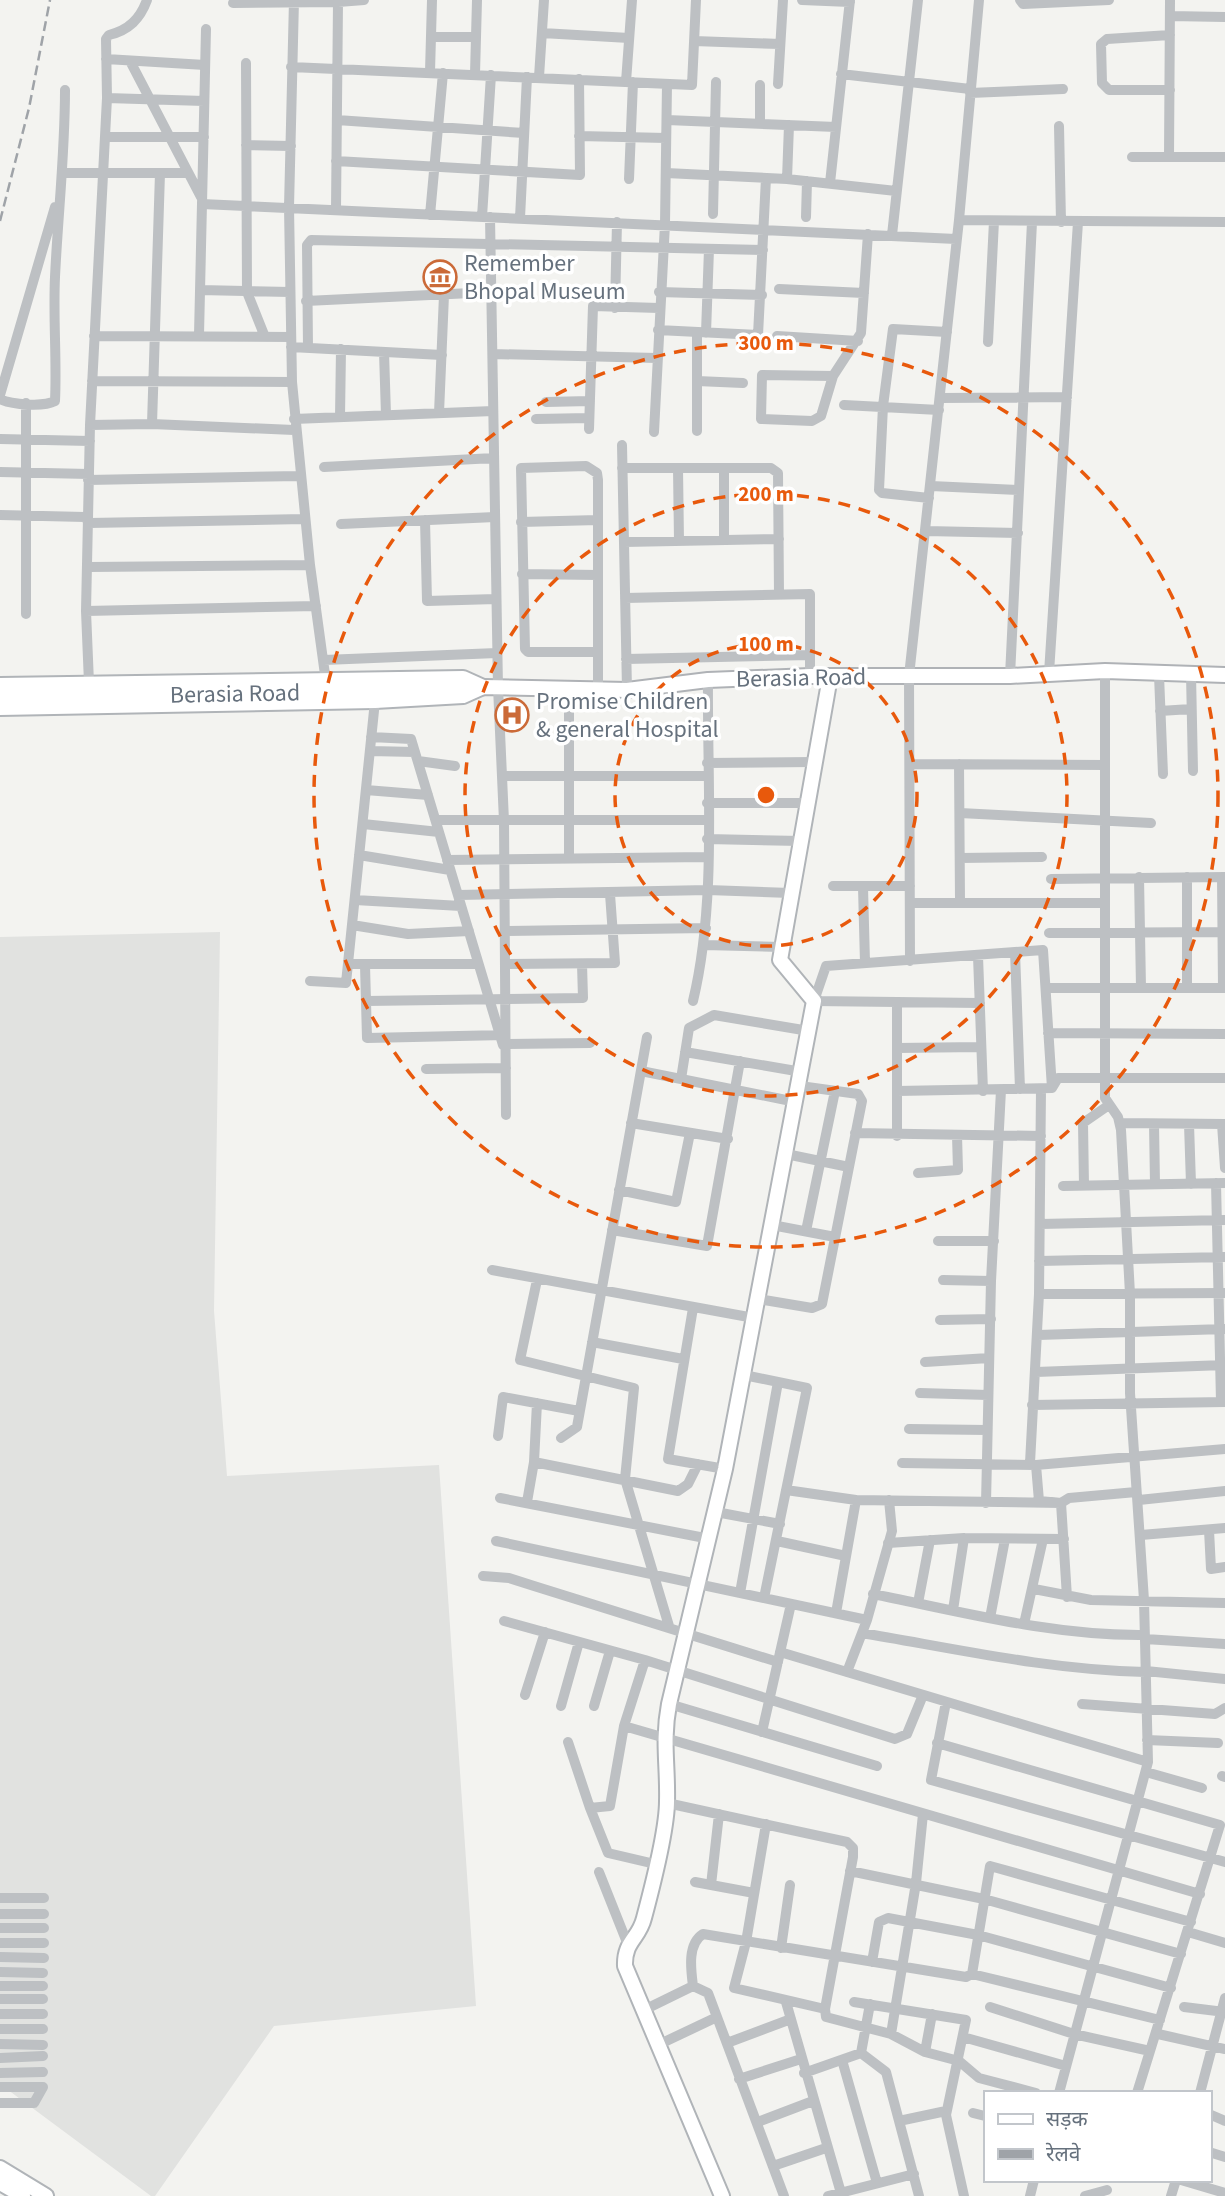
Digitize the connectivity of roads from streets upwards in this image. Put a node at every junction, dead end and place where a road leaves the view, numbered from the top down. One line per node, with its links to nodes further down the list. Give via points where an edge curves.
1 (147, 0): 29 (street, via 134,23 107,37)
2 (364, 0): 17 (street)
3 (432, 0): 24 (street)
4 (477, 0): 25 (street)
5 (544, 0): 22 (street)
6 (632, 0): 26 (street)
7 (696, 0): 27 (street)
8 (783, 0): 28 (street)
9 (802, 0): 15 (street)
10 (918, 0): 45 (street)
11 (979, 0): 52 (street)
12 (1020, 0): 13 (street, via 1023,4)
13 (1109, 0)
14 (1170, 0): 19 (street)
15 (850, 1): 38 (street)
16 (294, 2): 17 (street); 18 (street); 33 (street)
17 (338, 2): 34 (street)
18 (233, 3)
19 (1170, 16): 20 (street); 23 (street)
20 (1225, 17)
21 (206, 29): 32 (street)
22 (542, 33): 26 (street); 41 (street)
23 (1170, 35): 51 (street); 51 (street, via 1107,39 1101,44 1102,83 1109,90)
24 (431, 37): 25 (street); 35 (street)
25 (476, 37): 37 (street)
26 (629, 38): 43 (street)
27 (694, 41): 28 (street); 46 (street, via 692,85)
28 (780, 44): 47 (street)
29 (106, 59): 30 (street); 53 (street)
30 (130, 61): 32 (street); 54 (street)
31 (246, 63): 72 (street)
32 (205, 65): 55 (street)
33 (291, 67): 34 (street); 73 (street)
34 (337, 67): 35 (street); 56 (street)
35 (430, 72): 36 (street)
36 (443, 72): 37 (street); 62 (street)
37 (475, 74): 39 (street)
38 (841, 74): 45 (street); 63 (street)
39 (491, 75): 40 (street); 64 (street)
40 (527, 77): 41 (street); 65 (street)
41 (539, 77): 42 (street)
42 (579, 79): 43 (street); 67 (street)
43 (630, 82): 46 (street); 70 (street)
44 (716, 82): 58 (street)
45 (909, 82): 52 (street); 92 (street)
46 (667, 84): 57 (street)
47 (778, 84)
48 (760, 85): 59 (street)
49 (1063, 89): 52 (street)
50 (65, 90): 81 (street)
51 (1170, 90): 75 (street)
52 (970, 91): 103 (street)
53 (107, 98): 54 (street); 68 (street)
54 (150, 100): 55 (street); 69 (street)
55 (205, 101): 66 (street)
56 (337, 120): 62 (street); 77 (street)
57 (667, 120): 58 (street); 71 (street)
58 (716, 122): 59 (street); 86 (street)
59 (760, 123): 60 (street)
60 (789, 125): 63 (street); 89 (street)
61 (1059, 126): 107 (street)
62 (438, 127): 64 (street); 78 (street)
63 (836, 127): 91 (street)
64 (488, 130): 65 (street); 79 (street)
65 (524, 133): 80 (street)
66 (204, 136): 69 (street); 94 (street)
67 (579, 136): 70 (street); 80 (street, via 579,175)
68 (105, 137): 69 (street); 82 (street)
69 (170, 137): 84 (street)
70 (631, 137): 71 (street); 88 (street)
71 (666, 138): 85 (street)
72 (246, 145): 73 (street); 95 (street)
73 (291, 146): 96 (street)
74 (1132, 157): 75 (street)
75 (1169, 157): 76 (street)
76 (1225, 158)
77 (336, 161): 78 (street); 97 (street)
78 (434, 167): 79 (street); 99 (street)
79 (485, 169): 80 (street); 100 (street)
80 (522, 172): 102 (street)
81 (64, 173): 82 (street); 93 (street)
82 (102, 173): 83 (street); 138 (street)
83 (160, 173): 84 (street); 136 (street)
84 (188, 173): 94 (street)
85 (666, 173): 86 (street); 110 (street)
86 (715, 175): 87 (street); 98 (street)
87 (766, 178): 89 (street); 111 (street)
88 (629, 179)
89 (787, 179): 90 (street)
90 (807, 181): 91 (street); 101 (street)
91 (830, 183): 92 (street)
92 (897, 191): 113 (street)
93 (58, 197): 157 (street); 163 (street, via 55,401)
94 (202, 201): 95 (street); 121 (street)
95 (246, 206): 96 (street); 122 (street)
96 (289, 207): 97 (street); 123 (street)
97 (336, 209): 99 (street)
98 (713, 214)
99 (430, 215): 100 (street)
100 (486, 217): 102 (street); 115 (street)
101 (806, 217)
102 (520, 218): 105 (street)
103 (959, 220): 104 (street); 114 (street)
104 (994, 221): 106 (street); 143 (street)
105 (617, 222): 110 (street); 116 (street)
106 (1032, 222): 107 (street); 160 (street)
107 (1061, 222): 108 (street)
108 (1078, 222): 109 (street); 158 (street)
109 (1225, 222)
110 (665, 224): 111 (street); 117 (street)
111 (763, 229): 112 (street); 119 (street)
112 (868, 234): 113 (street); 127 (street)
113 (891, 235): 114 (street)
114 (956, 239): 134 (street)
115 (491, 243): 116 (street); 124 (street); 130 (street, via 311,240 307,245)
116 (616, 246): 117 (street); 131 (street)
117 (663, 248): 118 (street); 125 (street)
118 (709, 249): 119 (street); 126 (street)
119 (763, 250): 129 (street)
120 (779, 289): 127 (street)
121 (200, 290): 122 (street); 137 (street)
122 (247, 292): 123 (street); 140 (street)
123 (290, 292): 142 (street)
124 (492, 292): 128 (street); 147 (street)
125 (659, 292): 126 (street); 132 (street)
126 (708, 292): 129 (street); 135 (street)
127 (864, 293): 141 (street)
128 (444, 295): 130 (street); 148 (street)
129 (762, 295): 135 (street, via 758,335)
130 (306, 301): 144 (street)
131 (615, 308): 132 (street); 149 (street, via 593,306)
132 (659, 308): 133 (street)
133 (658, 330): 135 (street); 150 (street)
134 (947, 332): 159 (street); 165 (street, via 893,329)
135 (702, 333): 154 (street)
136 (155, 335): 137 (street); 138 (street); 152 (street)
137 (199, 335): 140 (street)
138 (94, 336): 153 (street)
139 (777, 336): 141 (street)
140 (265, 337): 142 (street)
141 (858, 341): 151 (street)
142 (291, 342): 144 (street); 155 (street)
143 (988, 342)
144 (308, 348): 145 (street)
145 (341, 349): 146 (street); 170 (street)
146 (384, 352): 148 (street); 169 (street)
147 (492, 354): 149 (street); 167 (street)
148 (442, 355): 168 (street)
149 (592, 356): 150 (street); 161 (street)
150 (657, 358): 176 (street)
151 (833, 376): 151 (street, via 817,421 761,419 762,375)
152 (152, 379): 153 (street); 155 (street); 172 (street)
153 (92, 381): 173 (street)
154 (697, 381): 156 (street); 175 (street)
155 (292, 382): 174 (street)
156 (743, 383)
157 (0, 397): 163 (street)
158 (1067, 397): 160 (street); 224 (street)
159 (940, 398): 160 (street); 166 (street)
160 (1025, 398): 191 (street)
161 (590, 401): 162 (street); 171 (street, via 589,423)
162 (546, 402)
163 (26, 403): 178 (street)
164 (844, 405): 165 (street)
165 (883, 406): 166 (street); 192 (street, via 879,490)
166 (939, 410): 190 (street)
167 (493, 411): 168 (street); 181 (street)
168 (439, 413): 169 (street)
169 (386, 415): 170 (street)
170 (340, 417): 174 (street)
171 (536, 419)
172 (152, 424): 173 (street); 174 (street)
173 (90, 425): 179 (street)
174 (294, 425): 188 (street)
175 (697, 431)
176 (654, 432)
177 (0, 439): 178 (street)
178 (27, 439): 179 (street); 187 (street)
179 (90, 441): 189 (street)
180 (622, 445): 183 (street)
181 (494, 458): 182 (street); 195 (street)
182 (324, 467)
183 (622, 468): 184 (street); 207 (street)
184 (678, 468): 185 (street); 206 (street)
185 (724, 468): 204 (street, via 772,468 778,473); 205 (street)
186 (0, 471): 187 (street)
187 (27, 472): 189 (street); 194 (street)
188 (299, 476): 189 (street); 196 (street)
189 (89, 477): 200 (street)
190 (930, 486): 191 (street); 192 (street)
191 (1019, 490): 203 (street)
192 (929, 498): 202 (street)
193 (0, 515): 194 (street)
194 (27, 515): 200 (street, via 85,517); 217 (street)
195 (495, 517): 197 (street); 214 (street)
196 (304, 519): 200 (street); 208 (street)
197 (425, 520): 201 (street); 214 (street, via 427,601)
198 (598, 520): 199 (street); 199 (street, via 598,480 593,468 525,466 520,472); 211 (street)
199 (521, 522): 210 (street)
200 (89, 523): 209 (street)
201 (341, 524)
202 (926, 531): 203 (street); 229 (street)
203 (1018, 533): 230 (street)
204 (779, 539): 205 (street); 212 (street)
205 (724, 540): 206 (street)
206 (679, 541): 207 (street)
207 (624, 542): 213 (street)
208 (310, 565): 209 (street); 215 (street)
209 (89, 567): 216 (street)
210 (522, 575): 211 (street); 218 (street, via 525,649)
211 (598, 575): 218 (street)
212 (779, 594): 213 (street); 220 (street, via 810,594)
213 (625, 598): 221 (street)
214 (496, 599): 219 (street)
215 (316, 607): 216 (street); 222 (street)
216 (86, 611): 234 (street)
217 (26, 614)
218 (598, 652): 238 (street)
219 (497, 653): 222 (street); 236 (street)
220 (810, 655): 221 (street); 228 (street)
221 (626, 659): 239 (street)
222 (324, 660): 233 (street)
223 (1105, 671): 224 (street, Berasia Road); 226 (street, Berasia Road); 252 (street)
224 (1049, 673): 230 (street, Berasia Road)
225 (1191, 674): 226 (street, Berasia Road); 227 (street, Berasia Road); 243 (street)
226 (1159, 675): 244 (street)
227 (1225, 675)
228 (810, 676): 231 (street, Berasia Road); 232 (street, Berasia Road)
229 (909, 676): 230 (street, Berasia Road); 231 (street, Berasia Road); 250 (street)
230 (1010, 676)
231 (830, 677): 248 (street)
232 (708, 680): 239 (street, Berasia Road); 249 (street)
233 (326, 682): 234 (street); 236 (street, via 463,678)
234 (89, 683): 235 (street)
235 (0, 685)
236 (490, 687): 237 (street, Berasia Road); 240 (street, Berasia Road); 241 (street, via 463,696); 257 (street)
237 (569, 688): 238 (street, Berasia Road); 256 (street)
238 (598, 689): 239 (street, Berasia Road)
239 (627, 690)
240 (0, 698)
241 (375, 701): 242 (street); 245 (street)
242 (0, 708)
243 (1191, 709): 244 (street); 254 (street)
244 (1160, 711): 255 (street)
245 (371, 737): 246 (street); 247 (street, via 411,739)
246 (370, 751): 247 (street); 259 (street)
247 (416, 757): 253 (street); 260 (street)
248 (813, 762): 249 (street); 262 (street)
249 (708, 763): 258 (street)
250 (910, 764): 251 (street); 287 (street)
251 (959, 764): 252 (street); 263 (street)
252 (1105, 765): 268 (street)
253 (454, 766)
254 (1193, 771)
255 (1163, 774)
256 (569, 775): 257 (street); 258 (street); 267 (street)
257 (503, 776): 266 (street)
258 (707, 776): 261 (street)
259 (366, 790): 260 (street); 270 (street)
260 (428, 795): 264 (street)
261 (707, 803): 262 (street); 265 (street)
262 (805, 803): 273 (street)
263 (960, 813): 268 (street); 277 (street)
264 (436, 820): 266 (street); 271 (street)
265 (707, 820): 267 (street); 272 (street)
266 (504, 821): 267 (street); 279 (street)
267 (569, 821): 278 (street)
268 (1105, 821): 269 (street); 281 (street)
269 (1152, 823)
270 (363, 824): 271 (street); 274 (street)
271 (439, 832): 280 (street)
272 (707, 839): 273 (street); 275 (street)
273 (801, 841): 290 (street)
274 (359, 855): 280 (street); 294 (street)
275 (707, 857): 278 (street); 289 (street)
276 (1042, 857): 277 (street)
277 (960, 858): 295 (street)
278 (569, 859): 279 (street)
279 (505, 860): 280 (street); 293 (street)
280 (449, 865): 292 (street)
281 (1105, 876): 282 (street); 285 (street); 297 (street)
282 (1139, 877): 283 (street); 304 (street)
283 (1187, 877): 284 (street); 305 (street)
284 (1223, 877): 307 (street)
285 (1051, 879)
286 (833, 886): 288 (street)
287 (910, 886): 288 (street); 296 (street)
288 (863, 887): 314 (street)
289 (708, 890): 290 (street); 291 (street); 300 (street)
290 (790, 893): 310 (street)
291 (610, 894): 293 (street); 301 (street)
292 (458, 895): 293 (street); 298 (street)
293 (505, 895): 303 (street)
294 (355, 900): 298 (street); 299 (street)
295 (960, 901): 296 (street); 297 (street)
296 (910, 903): 313 (street)
297 (1105, 903): 306 (street)
298 (461, 906): 302 (street)
299 (352, 925): 302 (street, via 408,934); 315 (street)
300 (706, 928): 301 (street); 309 (street)
301 (611, 929): 303 (street); 318 (street, via 615,963)
302 (469, 931): 316 (street)
303 (505, 931): 317 (street)
304 (1140, 931): 305 (street); 306 (street); 323 (street)
305 (1188, 931): 307 (street); 324 (street)
306 (1105, 932): 308 (street); 322 (street)
307 (1224, 932): 325 (street)
308 (1049, 933)
309 (705, 945): 310 (street); 329 (street)
310 (781, 947): 330 (street, via 780,960)
311 (1015, 952): 312 (street); 321 (street, via 1043,950); 351 (street)
312 (978, 956): 313 (street); 332 (street)
313 (910, 961): 314 (street)
314 (865, 963): 330 (street, via 826,966)
315 (348, 964): 319 (street); 320 (street, via 346,983)
316 (478, 964): 319 (street); 326 (street)
317 (505, 964): 318 (street); 327 (street)
318 (582, 964): 327 (street, via 583,998)
319 (365, 965): 328 (street)
320 (310, 981)
321 (1046, 988): 322 (street); 334 (street)
322 (1105, 988): 323 (street); 336 (street)
323 (1141, 988): 324 (street)
324 (1187, 988): 325 (street)
325 (1224, 988)
326 (489, 998): 327 (street); 328 (street); 338 (street)
327 (505, 999): 338 (street)
328 (366, 1001): 338 (street, via 367,1038)
329 (692, 1001)
330 (814, 1001): 331 (street); 333 (street)
331 (897, 1003): 332 (street); 341 (street)
332 (979, 1003): 340 (street)
333 (809, 1031): 342 (street, via 709,1016 689,1028); 350 (street)
334 (1048, 1033): 336 (street); 352 (street)
335 (1225, 1034): 336 (street)
336 (1105, 1035): 347 (street)
337 (647, 1037): 346 (street)
338 (504, 1042): 339 (street); 344 (street)
339 (590, 1043)
340 (981, 1047): 341 (street); 357 (street)
341 (897, 1048): 356 (street)
342 (685, 1052): 343 (street); 349 (street)
343 (740, 1061): 350 (street); 353 (street)
344 (506, 1068): 345 (street); 360 (street)
345 (426, 1069)
346 (640, 1072): 349 (street); 361 (street)
347 (1105, 1078): 348 (street); 352 (street, via 1058,1078); 359 (street)
348 (1225, 1078)
349 (681, 1079): 353 (street)
350 (801, 1079): 355 (street); 358 (street)
351 (1020, 1089): 352 (street); 354 (street)
352 (1046, 1089): 371 (street)
353 (737, 1090): 358 (street); 372 (street)
354 (1001, 1090): 357 (street); 369 (street)
355 (835, 1091): 367 (street, via 862,1097); 374 (street)
356 (897, 1091): 357 (street); 370 (street)
357 (984, 1091)
358 (796, 1102): 373 (street)
359 (1109, 1105): 362 (street); 383 (street, via 1083,1123)
360 (506, 1115)
361 (631, 1123): 366 (street); 384 (street)
362 (1120, 1123): 363 (street); 381 (street)
363 (1154, 1124): 364 (street); 379 (street)
364 (1189, 1124): 365 (street); 380 (street)
365 (1224, 1124): 376 (street)
366 (690, 1133): 372 (street); 384 (street, via 676,1202)
367 (855, 1133): 370 (street); 375 (street)
368 (957, 1135): 369 (street); 370 (street); 377 (street, via 958,1170)
369 (1000, 1135): 371 (street); 393 (street)
370 (897, 1136)
371 (1041, 1136): 387 (street)
372 (728, 1139): 389 (street, via 707,1246)
373 (786, 1154): 374 (street); 388 (street)
374 (820, 1161): 375 (street); 390 (street)
375 (849, 1167): 391 (street)
376 (1225, 1168)
377 (918, 1173)
378 (1220, 1183): 380 (street); 385 (street)
379 (1155, 1184): 380 (street); 381 (street)
380 (1191, 1184)
381 (1124, 1185): 383 (street); 386 (street)
382 (1063, 1186): 383 (street)
383 (1084, 1186)
384 (619, 1190): 389 (street)
385 (1221, 1220): 386 (street); 394 (street)
386 (1125, 1221): 387 (street); 395 (street)
387 (1040, 1224): 396 (street)
388 (772, 1225): 390 (street); 405 (street)
389 (612, 1230): 401 (street)
390 (806, 1231): 391 (street)
391 (835, 1237): 405 (street, via 822,1304 812,1308)
392 (938, 1241): 393 (street)
393 (994, 1241): 400 (street)
394 (1221, 1257): 395 (street); 402 (street)
395 (1128, 1258): 396 (street); 404 (street)
396 (1039, 1261): 403 (street)
397 (492, 1270): 398 (street)
398 (537, 1280): 401 (street); 420 (street, via 520,1360)
399 (943, 1280): 400 (street)
400 (991, 1281): 408 (street)
401 (601, 1292): 406 (street); 413 (street)
402 (1222, 1293): 404 (street); 410 (street)
403 (1039, 1294): 404 (street); 412 (street)
404 (1130, 1294): 411 (street)
405 (758, 1299): 407 (street)
406 (693, 1308): 407 (street); 415 (street)
407 (754, 1318): 421 (street)
408 (990, 1319): 409 (street); 414 (street)
409 (940, 1320)
410 (1222, 1329): 411 (street); 417 (street)
411 (1130, 1331): 412 (street); 418 (street)
412 (1038, 1335): 419 (street)
413 (592, 1342): 415 (street); 420 (street)
414 (989, 1358): 416 (street); 424 (street)
415 (683, 1359): 438 (street, via 668,1459)
416 (925, 1362)
417 (1223, 1365): 418 (street); 425 (street)
418 (1130, 1368): 419 (street); 427 (street)
419 (1036, 1372): 428 (street)
420 (586, 1374): 429 (street); 442 (street, via 634,1388)
421 (744, 1375): 422 (street); 441 (street)
422 (778, 1382): 443 (street, via 807,1388); 453 (street)
423 (920, 1393): 424 (street)
424 (988, 1395): 431 (street)
425 (1223, 1402): 427 (street)
426 (537, 1403): 429 (street); 432 (street, via 503,1397); 436 (street)
427 (1131, 1404): 428 (street); 435 (street)
428 (1032, 1405): 439 (street)
429 (579, 1411): 433 (street, via 577,1427)
430 (909, 1429): 431 (street)
431 (987, 1430): 440 (street)
432 (498, 1436)
433 (561, 1438)
434 (1225, 1448): 435 (street)
435 (1133, 1456): 439 (street); 445 (street)
436 (534, 1462): 442 (street); 449 (street)
437 (902, 1463): 440 (street)
438 (698, 1464): 441 (street); 442 (street, via 688,1484 678,1491)
439 (1033, 1464): 440 (street); 451 (street, via 1039,1501)
440 (989, 1465): 450 (street)
441 (725, 1469): 452 (street)
442 (625, 1479): 455 (street)
443 (786, 1490): 447 (street); 454 (street)
444 (1225, 1491): 445 (street)
445 (1138, 1496): 451 (street, via 1069,1498); 458 (street)
446 (500, 1498): 449 (street)
447 (856, 1500): 448 (street); 468 (street)
448 (889, 1500): 450 (street); 467 (street)
449 (527, 1502): 455 (street)
450 (986, 1503): 451 (street)
451 (1061, 1503): 463 (street)
452 (716, 1512): 453 (street); 460 (street)
453 (753, 1519): 454 (street); 474 (street)
454 (780, 1524): 466 (street)
455 (638, 1525): 460 (street); 470 (street)
456 (1225, 1528): 457 (street)
457 (1209, 1530): 458 (street); 469 (street, via 1211,1569)
458 (1141, 1535): 478 (street)
459 (964, 1538): 461 (street); 464 (street); 482 (street)
460 (710, 1539): 472 (street)
461 (1005, 1539): 462 (street); 484 (street)
462 (1043, 1539): 463 (street); 473 (street)
463 (1063, 1539): 476 (street)
464 (930, 1540): 467 (street); 479 (street)
465 (496, 1541): 470 (street)
466 (777, 1541): 468 (street); 477 (street)
467 (888, 1543): 475 (street)
468 (846, 1556): 483 (street)
469 (1225, 1567)
470 (652, 1574): 472 (street); 488 (street)
471 (483, 1576): 488 (street, via 509,1578)
472 (699, 1584): 474 (street); 490 (street)
473 (1034, 1589): 476 (street); 487 (street)
474 (740, 1593): 477 (street)
475 (873, 1594): 479 (street); 485 (street)
476 (1067, 1597): 478 (street)
477 (764, 1598): 481 (street)
478 (1144, 1600): 480 (street); 492 (street)
479 (918, 1603): 482 (street)
480 (1225, 1603)
481 (791, 1604): 483 (street); 496 (street)
482 (953, 1610): 484 (street)
483 (836, 1613): 485 (street)
484 (990, 1618): 487 (street)
485 (867, 1620): 491 (street)
486 (504, 1621): 489 (street)
487 (1024, 1624): 492 (street)
488 (669, 1626): 490 (street)
489 (545, 1632): 493 (street); 502 (street)
490 (687, 1632): 496 (street); 498 (street)
491 (862, 1633): 499 (street); 500 (street, via 1048,1666)
492 (1144, 1637): 494 (street); 500 (street)
493 (579, 1642): 495 (street); 508 (street)
494 (1225, 1644)
495 (610, 1651): 497 (street); 509 (street)
496 (779, 1657): 499 (street); 504 (street)
497 (645, 1660): 498 (street); 512 (street)
498 (677, 1670): 504 (street); 506 (street)
499 (847, 1672): 503 (street)
500 (1145, 1672): 501 (street); 510 (street)
501 (1225, 1679)
502 (525, 1695)
503 (923, 1695): 504 (street, via 908,1734 900,1739); 505 (street)
504 (770, 1698): 513 (street)
505 (946, 1702): 518 (street); 520 (street)
506 (669, 1704): 513 (street); 514 (street)
507 (1082, 1704): 510 (street)
508 (561, 1706)
509 (594, 1706)
510 (1146, 1709): 511 (street, via 1215,1714); 515 (street)
511 (1225, 1709)
512 (624, 1726): 514 (street); 524 (street, via 610,1806)
513 (762, 1732): 519 (street)
514 (663, 1739): 522 (street); 526 (street)
515 (1147, 1740): 517 (street); 520 (street)
516 (568, 1742): 524 (street)
517 (1218, 1743)
518 (937, 1744): 523 (street); 528 (street, via 931,1780)
519 (877, 1766)
520 (1147, 1767): 521 (street); 523 (street)
521 (1202, 1788)
522 (667, 1803): 525 (street); 531 (street)
523 (1136, 1803): 528 (street); 529 (street, via 1220,1825)
524 (590, 1808): 531 (street, via 608,1853)
525 (719, 1814): 527 (street); 537 (street)
526 (923, 1814): 532 (street); 536 (street)
527 (766, 1824): 533 (street, via 848,1842 853,1848); 539 (street)
528 (1128, 1834): 529 (street); 532 (street)
529 (1211, 1858): 530 (street); 540 (street)
530 (1225, 1861)
531 (655, 1864): 557 (street, via 642,1927)
532 (1119, 1869): 540 (street); 544 (street)
533 (850, 1871): 536 (street); 560 (street)
534 (599, 1872): 557 (street)
535 (695, 1882): 537 (street)
536 (916, 1883): 543 (street); 547 (street)
537 (711, 1885): 539 (street)
538 (790, 1885): 558 (street)
539 (754, 1893): 553 (street)
540 (1200, 1894): 548 (street)
541 (0, 1898): 542 (street)
542 (44, 1898)
543 (984, 1899): 544 (street, via 990,1866); 551 (street); 552 (street)
544 (1110, 1901): 548 (street); 551 (street)
545 (0, 1914): 546 (street)
546 (44, 1914)
547 (909, 1922): 552 (street); 563 (street, via 888,1918 879,1922); 565 (street)
548 (1189, 1927): 556 (street); 559 (street)
549 (0, 1928): 550 (street)
550 (44, 1928)
551 (1101, 1933): 559 (street); 564 (street)
552 (978, 1935): 564 (street); 568 (street)
553 (746, 1942): 558 (street); 571 (street, via 703,1934 697,1938); 577 (street, via 734,1988)
554 (0, 1943): 555 (street)
555 (44, 1943)
556 (1225, 1943)
557 (628, 1945): 584 (street, via 625,1966)
558 (781, 1948): 560 (street)
559 (1181, 1954): 572 (street)
560 (834, 1955): 563 (street); 583 (street)
561 (0, 1957): 562 (street)
562 (44, 1958)
563 (872, 1962): 565 (street)
564 (1093, 1965): 572 (street); 576 (street)
565 (901, 1967): 568 (street, via 965,1977); 580 (street)
566 (0, 1972): 567 (street)
567 (43, 1973)
568 (972, 1974): 576 (street)
569 (0, 1986): 570 (street)
570 (43, 1986)
571 (693, 1986): 584 (street); 589 (street, via 708,1993)
572 (1171, 1988): 591 (street)
573 (1225, 1998): 585 (street)
574 (0, 1999): 575 (street)
575 (43, 1999)
576 (1083, 2000): 591 (street); 596 (street)
577 (786, 2002): 583 (street); 590 (street)
578 (854, 2002): 579 (street)
579 (870, 2004): 580 (street); 592 (street)
580 (894, 2007): 588 (street); 595 (street)
581 (990, 2007): 596 (street)
582 (1184, 2007): 585 (street)
583 (824, 2008): 592 (street, via 826,2017)
584 (646, 2009): 601 (street)
585 (1223, 2011): 603 (street)
586 (0, 2014): 587 (street)
587 (43, 2014)
588 (932, 2014): 598 (street, via 966,2020); 606 (street)
589 (717, 2017): 599 (street); 601 (street)
590 (791, 2019): 599 (street); 610 (street)
591 (1160, 2020): 597 (street)
592 (863, 2027): 595 (street); 607 (street)
593 (0, 2029): 594 (street)
594 (43, 2029)
595 (891, 2034): 606 (street)
596 (1074, 2034): 605 (street); 613 (street)
597 (1158, 2034): 603 (street); 605 (street)
598 (963, 2037): 612 (street); 613 (street)
599 (727, 2043): 617 (street)
600 (0, 2044): 602 (street)
601 (660, 2044): 642 (street)
602 (43, 2045)
603 (1212, 2046): 604 (street); 622 (street)
604 (1225, 2049)
605 (1150, 2051): 621 (street)
606 (925, 2052): 612 (street)
607 (861, 2053): 611 (street); 628 (street, via 886,2072)
608 (43, 2056): 609 (street)
609 (0, 2058)
610 (801, 2059): 616 (street); 617 (street)
611 (842, 2060): 616 (street); 636 (street)
612 (959, 2061): 619 (street, via 979,2078); 625 (street)
613 (1066, 2066): 620 (street)
614 (43, 2072): 615 (street)
615 (0, 2073)
616 (804, 2073): 623 (street)
617 (739, 2079): 629 (street)
618 (0, 2087): 624 (street, via 43,2087 34,2103)
619 (1028, 2091)
620 (1060, 2091)
621 (1139, 2091)
622 (1201, 2091)
623 (813, 2101): 629 (street); 630 (street)
624 (0, 2104)
625 (946, 2111): 628 (street); 646 (street)
626 (973, 2112): 627 (street)
627 (984, 2116)
628 (900, 2121): 633 (street)
629 (758, 2122): 631 (street)
630 (826, 2148): 631 (street); 638 (street)
631 (773, 2166): 643 (street)
632 (0, 2168): 641 (street)
633 (914, 2174): 636 (street); 645 (street)
634 (1185, 2182): 639 (street)
635 (0, 2183): 640 (street)
636 (877, 2183): 638 (street)
637 (1108, 2189): 647 (street)
638 (841, 2193): 644 (street)
639 (1225, 2193)
640 (23, 2196)
641 (46, 2196)
642 (722, 2196)
643 (784, 2196)
644 (828, 2196)
645 (919, 2196)
646 (964, 2196)
647 (1085, 2196)

